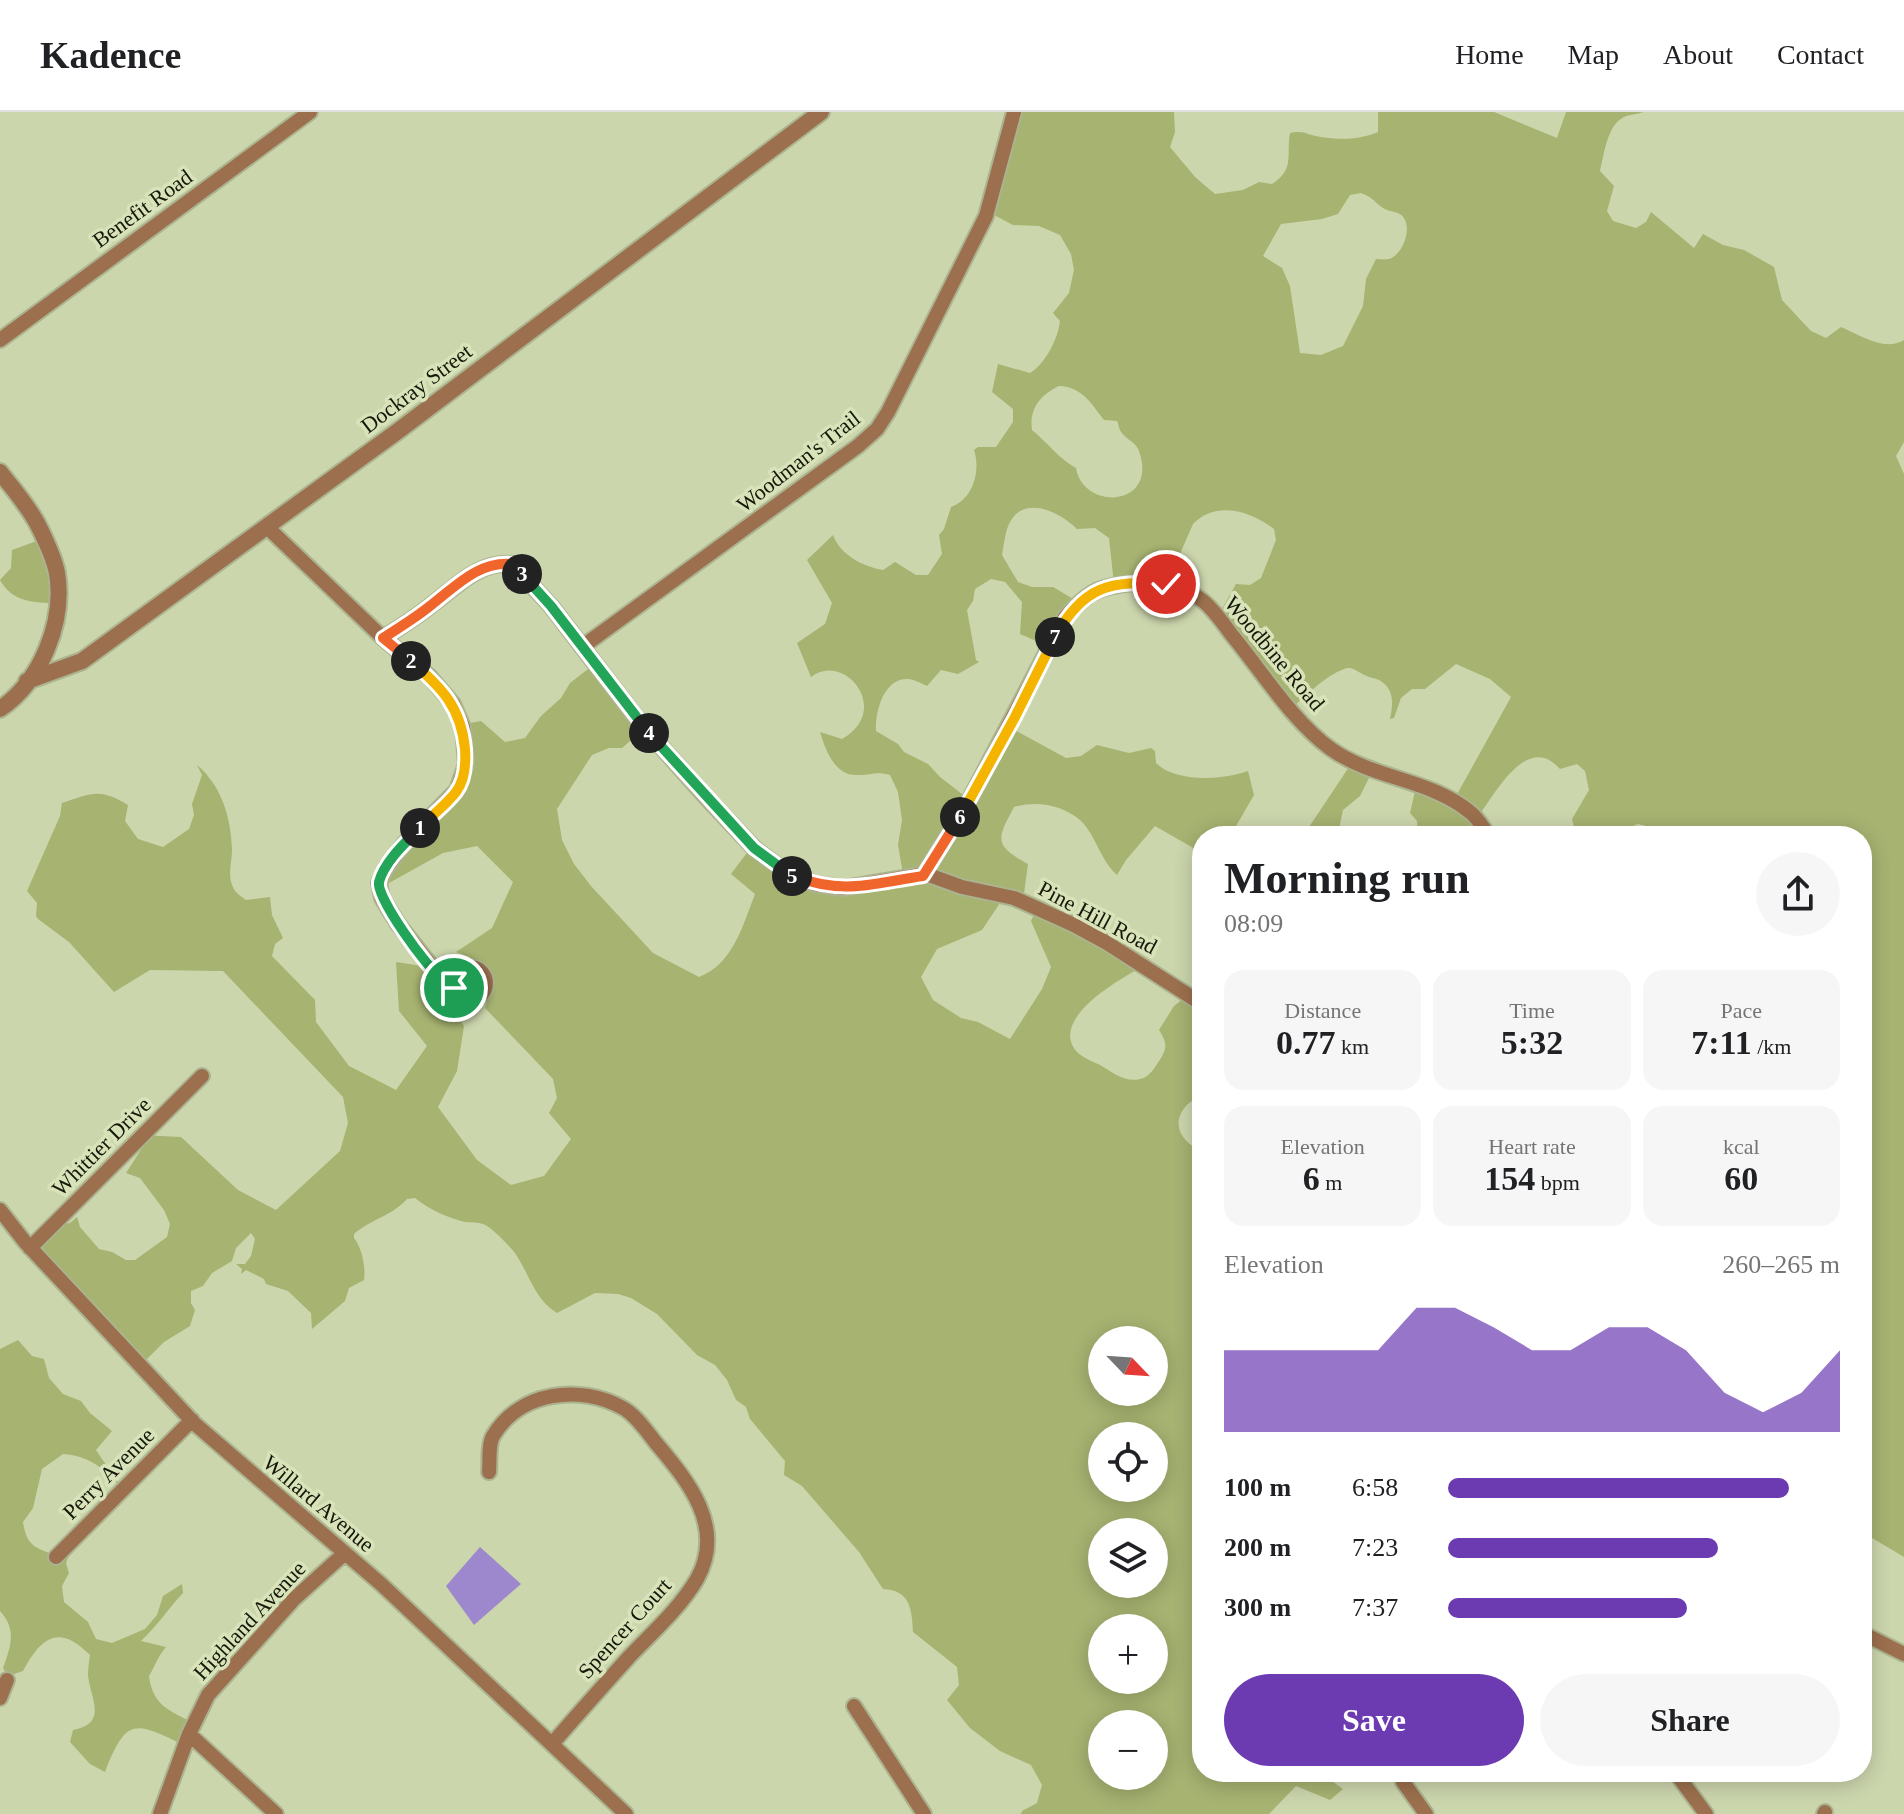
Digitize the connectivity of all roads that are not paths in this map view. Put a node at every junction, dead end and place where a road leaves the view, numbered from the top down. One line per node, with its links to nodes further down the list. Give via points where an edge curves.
1 (310, 112): 4 (street, Benefit Road)
2 (821, 112): 6 (street, Dockray Street)
3 (1014, 112): 8 (street, Woodman's Trail, via 986,216 877,429)
4 (0, 340)
5 (0, 472): 9 (street, via 38,525 57,573 54,625 45,655)
6 (267, 527): 7 (street); 9 (street, Dockray Street, via 82,661)
7 (383, 638): 8 (street, Pine Hill Road, via 472,574 497,563 512,564); 13 (street, via 430,677 453,704 463,727 466,764 457,790 405,843 379,883 398,924 442,979)
8 (582, 647): 12 (street, Pine Hill Road, via 704,795 754,848 788,874 843,888)
9 (27, 681): 10 (street)
10 (0, 709)
11 (1482, 826): 12 (street, Woodbine Road, via 1472,813 1444,796 1335,752 1300,720 1203,601 1166,584 1141,582 1088,594 1065,617 969,801)
12 (923, 876): 14 (street, Pine Hill Road, via 1041,909 1107,943)
13 (453, 983)
14 (1192, 998)
15 (202, 1076): 17 (street, Whittier Drive)
16 (0, 1210): 17 (street, Willard Avenue)
17 (30, 1248): 18 (street, Willard Avenue)
18 (192, 1420): 20 (street, Willard Avenue); 21 (street, Perry Avenue)
19 (489, 1472): 28 (street, Spencer Court, via 492,1438 504,1423 524,1406 553,1394 577,1392 626,1409 681,1472 701,1504 708,1536 697,1578)
20 (345, 1553): 27 (street, Highland Avenue, via 294,1599 208,1695); 28 (street, Willard Avenue)
21 (56, 1557)
22 (1872, 1638): 23 (street)
23 (1904, 1654)
24 (7, 1680): 25 (street)
25 (0, 1698)
26 (854, 1706): 35 (street)
27 (189, 1734): 32 (street, Highland Avenue); 33 (street)
28 (552, 1744): 34 (street, Willard Avenue)
29 (1403, 1782): 31 (street)
30 (1682, 1782): 36 (street)
31 (1420, 1812)
32 (160, 1814)
33 (276, 1814)
34 (626, 1814)
35 (924, 1814)
36 (1706, 1814)

